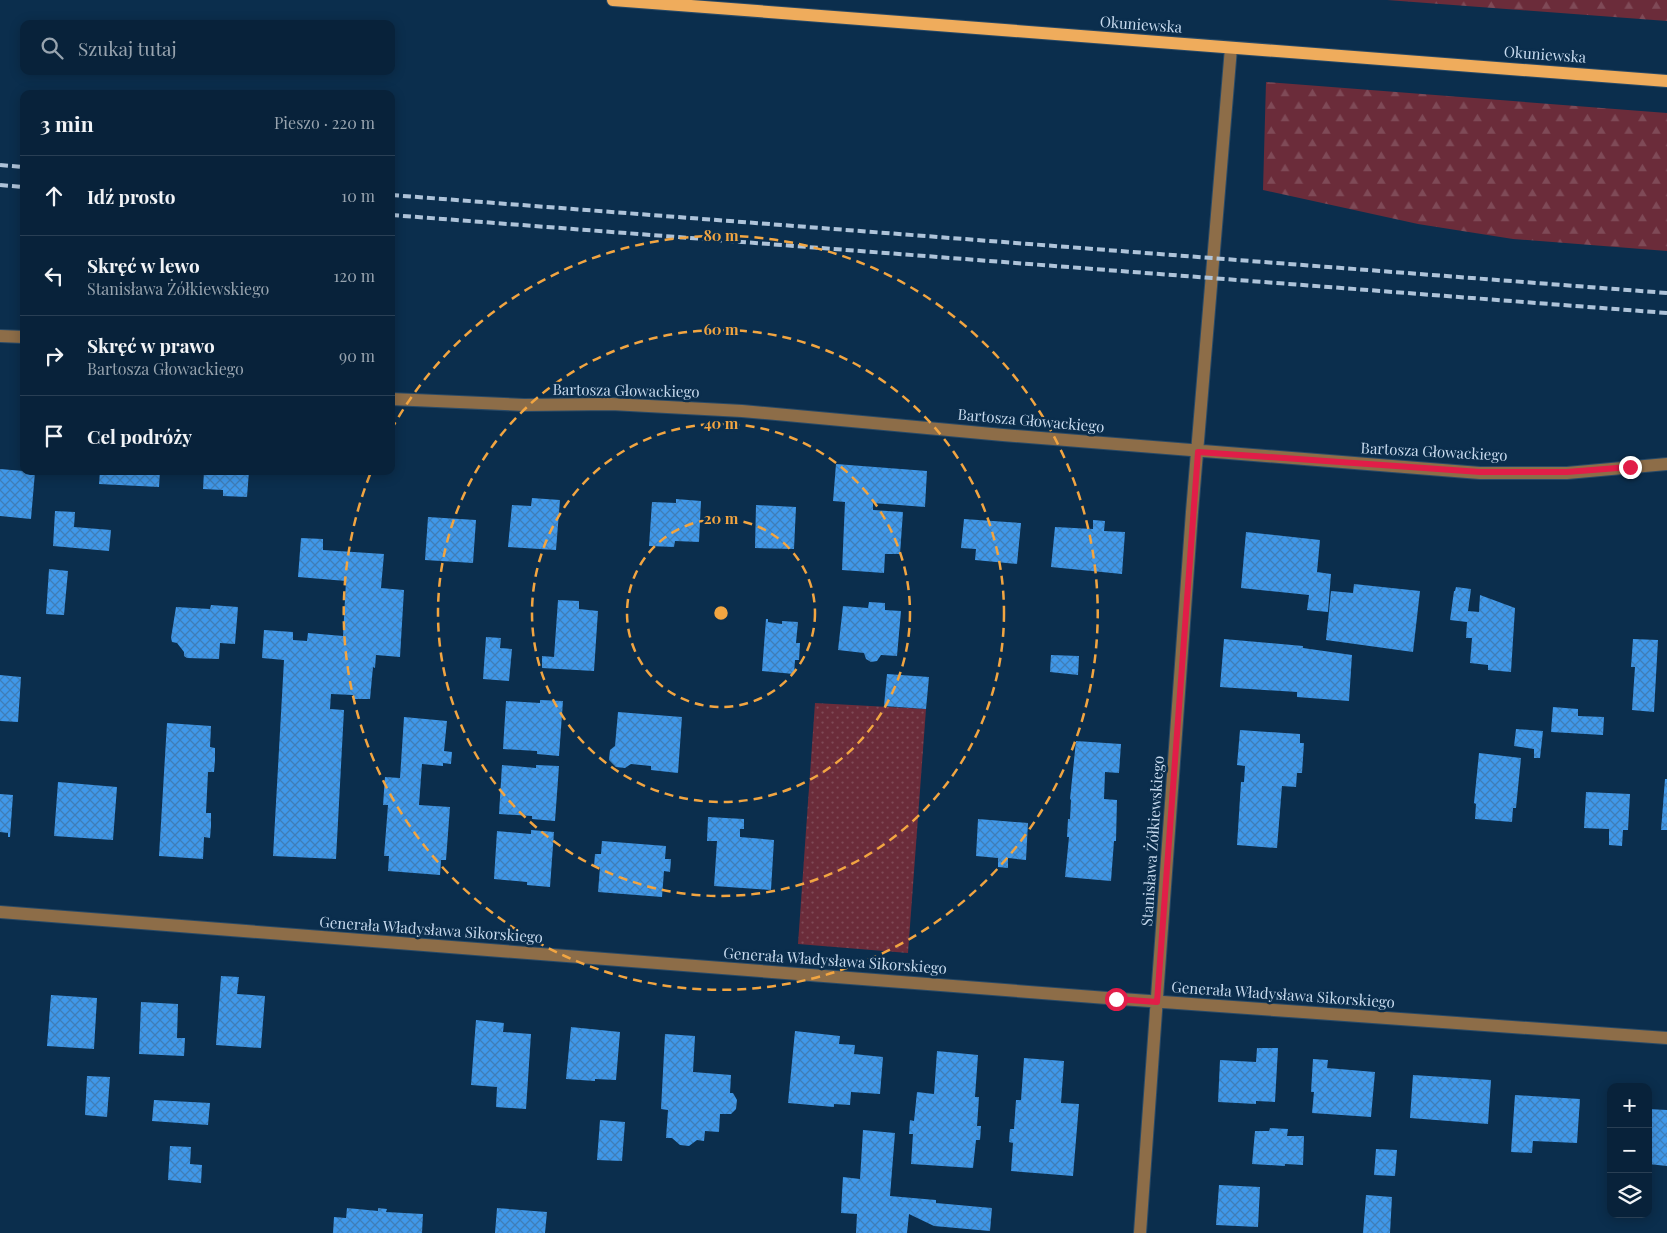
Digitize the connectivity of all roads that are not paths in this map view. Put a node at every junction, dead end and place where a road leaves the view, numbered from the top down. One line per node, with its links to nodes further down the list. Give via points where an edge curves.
1 (613, 0): 2 (main road, Okuniewska)
2 (1231, 48): 3 (main road, Okuniewska); 7 (street, Stanisława Żółkiewskiego)
3 (1667, 81)
4 (0, 336): 5 (street)
5 (20, 337)
6 (395, 399): 7 (street, Bartosza Głowackiego, via 524,405 611,404 742,411)
7 (1198, 452): 8 (street, Bartosza Głowackiego, via 1480,472 1567,472); 10 (street, Stanisława Żółkiewskiego)
8 (1667, 464)
9 (0, 912): 10 (street, Generała Władysława Sikorskiego)
10 (1157, 1002): 11 (street, Generała Władysława Sikorskiego); 12 (street, Stanisława Żółkiewskiego)
11 (1667, 1038)
12 (1140, 1233)

